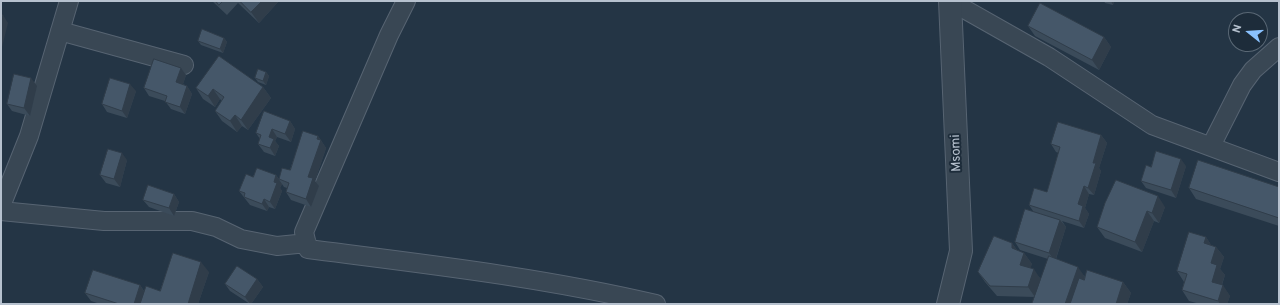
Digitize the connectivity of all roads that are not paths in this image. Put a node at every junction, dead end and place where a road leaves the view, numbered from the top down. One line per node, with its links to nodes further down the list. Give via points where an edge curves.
1 (69, 1): 4 (street)
2 (406, 1): 11 (street, via 304,232)
3 (950, 1): 7 (street, via 1049,57 1152,125); 13 (street, Msomi, via 961,251)
4 (60, 31): 6 (street); 9 (street, via 29,136)
5 (1279, 47): 7 (street, via 1253,70 1242,85)
6 (184, 65)
7 (1211, 146): 8 (street)
8 (1279, 172)
9 (1, 206)
10 (1, 210): 11 (street, via 104,221 192,221 216,227 241,239 277,246)
11 (307, 243): 12 (street, via 308,249 495,272)
12 (656, 304)
13 (948, 304)

